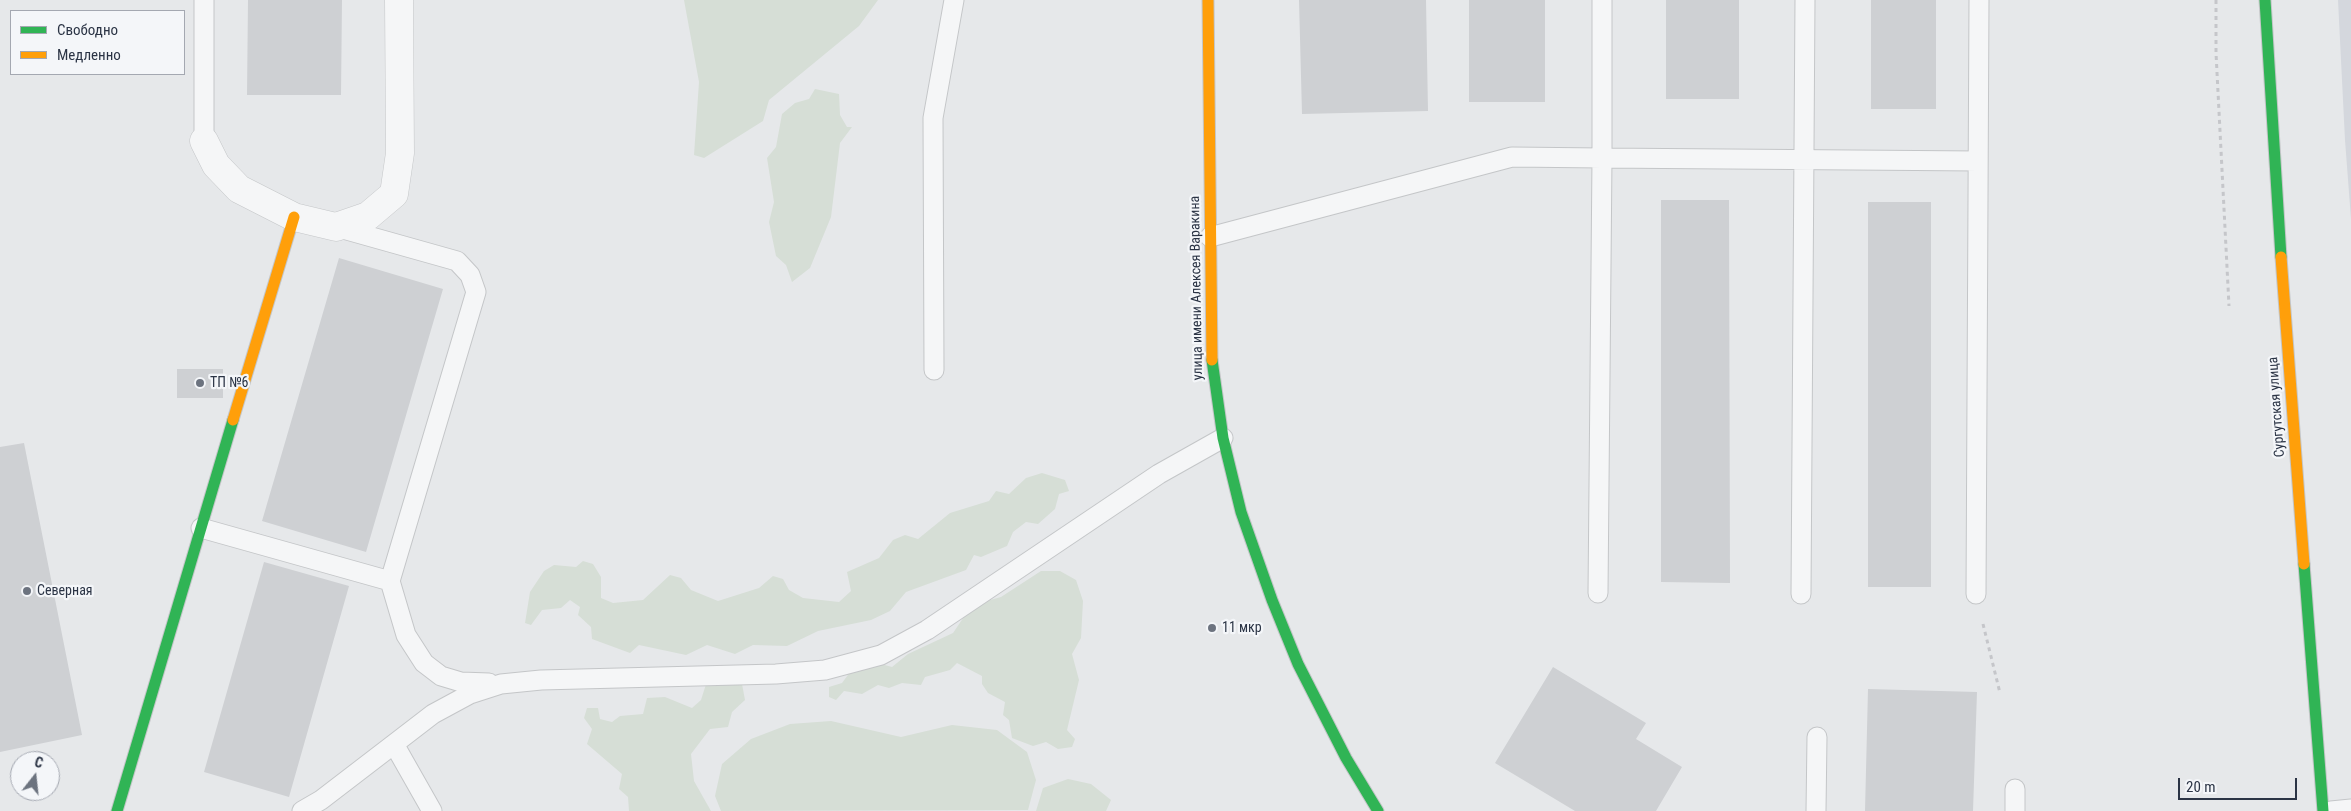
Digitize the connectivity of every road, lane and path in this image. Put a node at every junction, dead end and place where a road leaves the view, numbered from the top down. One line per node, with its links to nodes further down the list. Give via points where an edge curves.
1 (204, 0): 10 (lane)
2 (399, 0): 15 (street, via 400,153 394,194 368,216)
3 (954, 0): 18 (lane, via 933,118)
4 (1208, 0): 16 (street, улица имени Алексея Варакина)
5 (1602, 0): 11 (lane)
6 (1805, 0): 12 (lane)
7 (1979, 0): 13 (lane)
8 (2216, 0): 17 (path)
9 (2265, 0): 37 (street, Сургутская улица, via 2284,308)
10 (204, 140): 14 (street, via 216,166 239,189)
11 (1602, 158): 12 (lane); 16 (lane, via 1512,157); 22 (lane)
12 (1804, 160): 13 (lane); 23 (lane)
13 (1978, 162): 24 (lane)
14 (294, 217): 15 (street); 20 (street)
15 (336, 226): 21 (lane, via 457,261 470,275 476,292)
16 (1210, 236): 19 (street, улица имени Алексея Варакина, via 1212,366)
17 (2229, 306)
18 (934, 370)
19 (1223, 438): 25 (lane, via 1159,474 927,630 881,655 826,670 776,674 583,678); 34 (street, улица имени Алексея Варакина, via 1241,512 1298,664 1346,758)
20 (201, 528): 21 (lane); 31 (street)
21 (390, 581): 25 (lane, via 406,635 424,663 441,676 462,682)
22 (1598, 593)
23 (1801, 594)
24 (1976, 594): 26 (path)
25 (501, 684): 28 (lane, via 470,694 433,714)
26 (2000, 693)
27 (1817, 737): 35 (lane)
28 (394, 744): 32 (lane); 33 (lane)
29 (2016, 789): 36 (lane)
30 (2351, 809): 38 (lane)
31 (117, 811)
32 (302, 811)
33 (432, 811)
34 (1378, 811)
35 (1816, 811)
36 (2015, 811)
37 (2324, 811)
38 (2331, 811)

